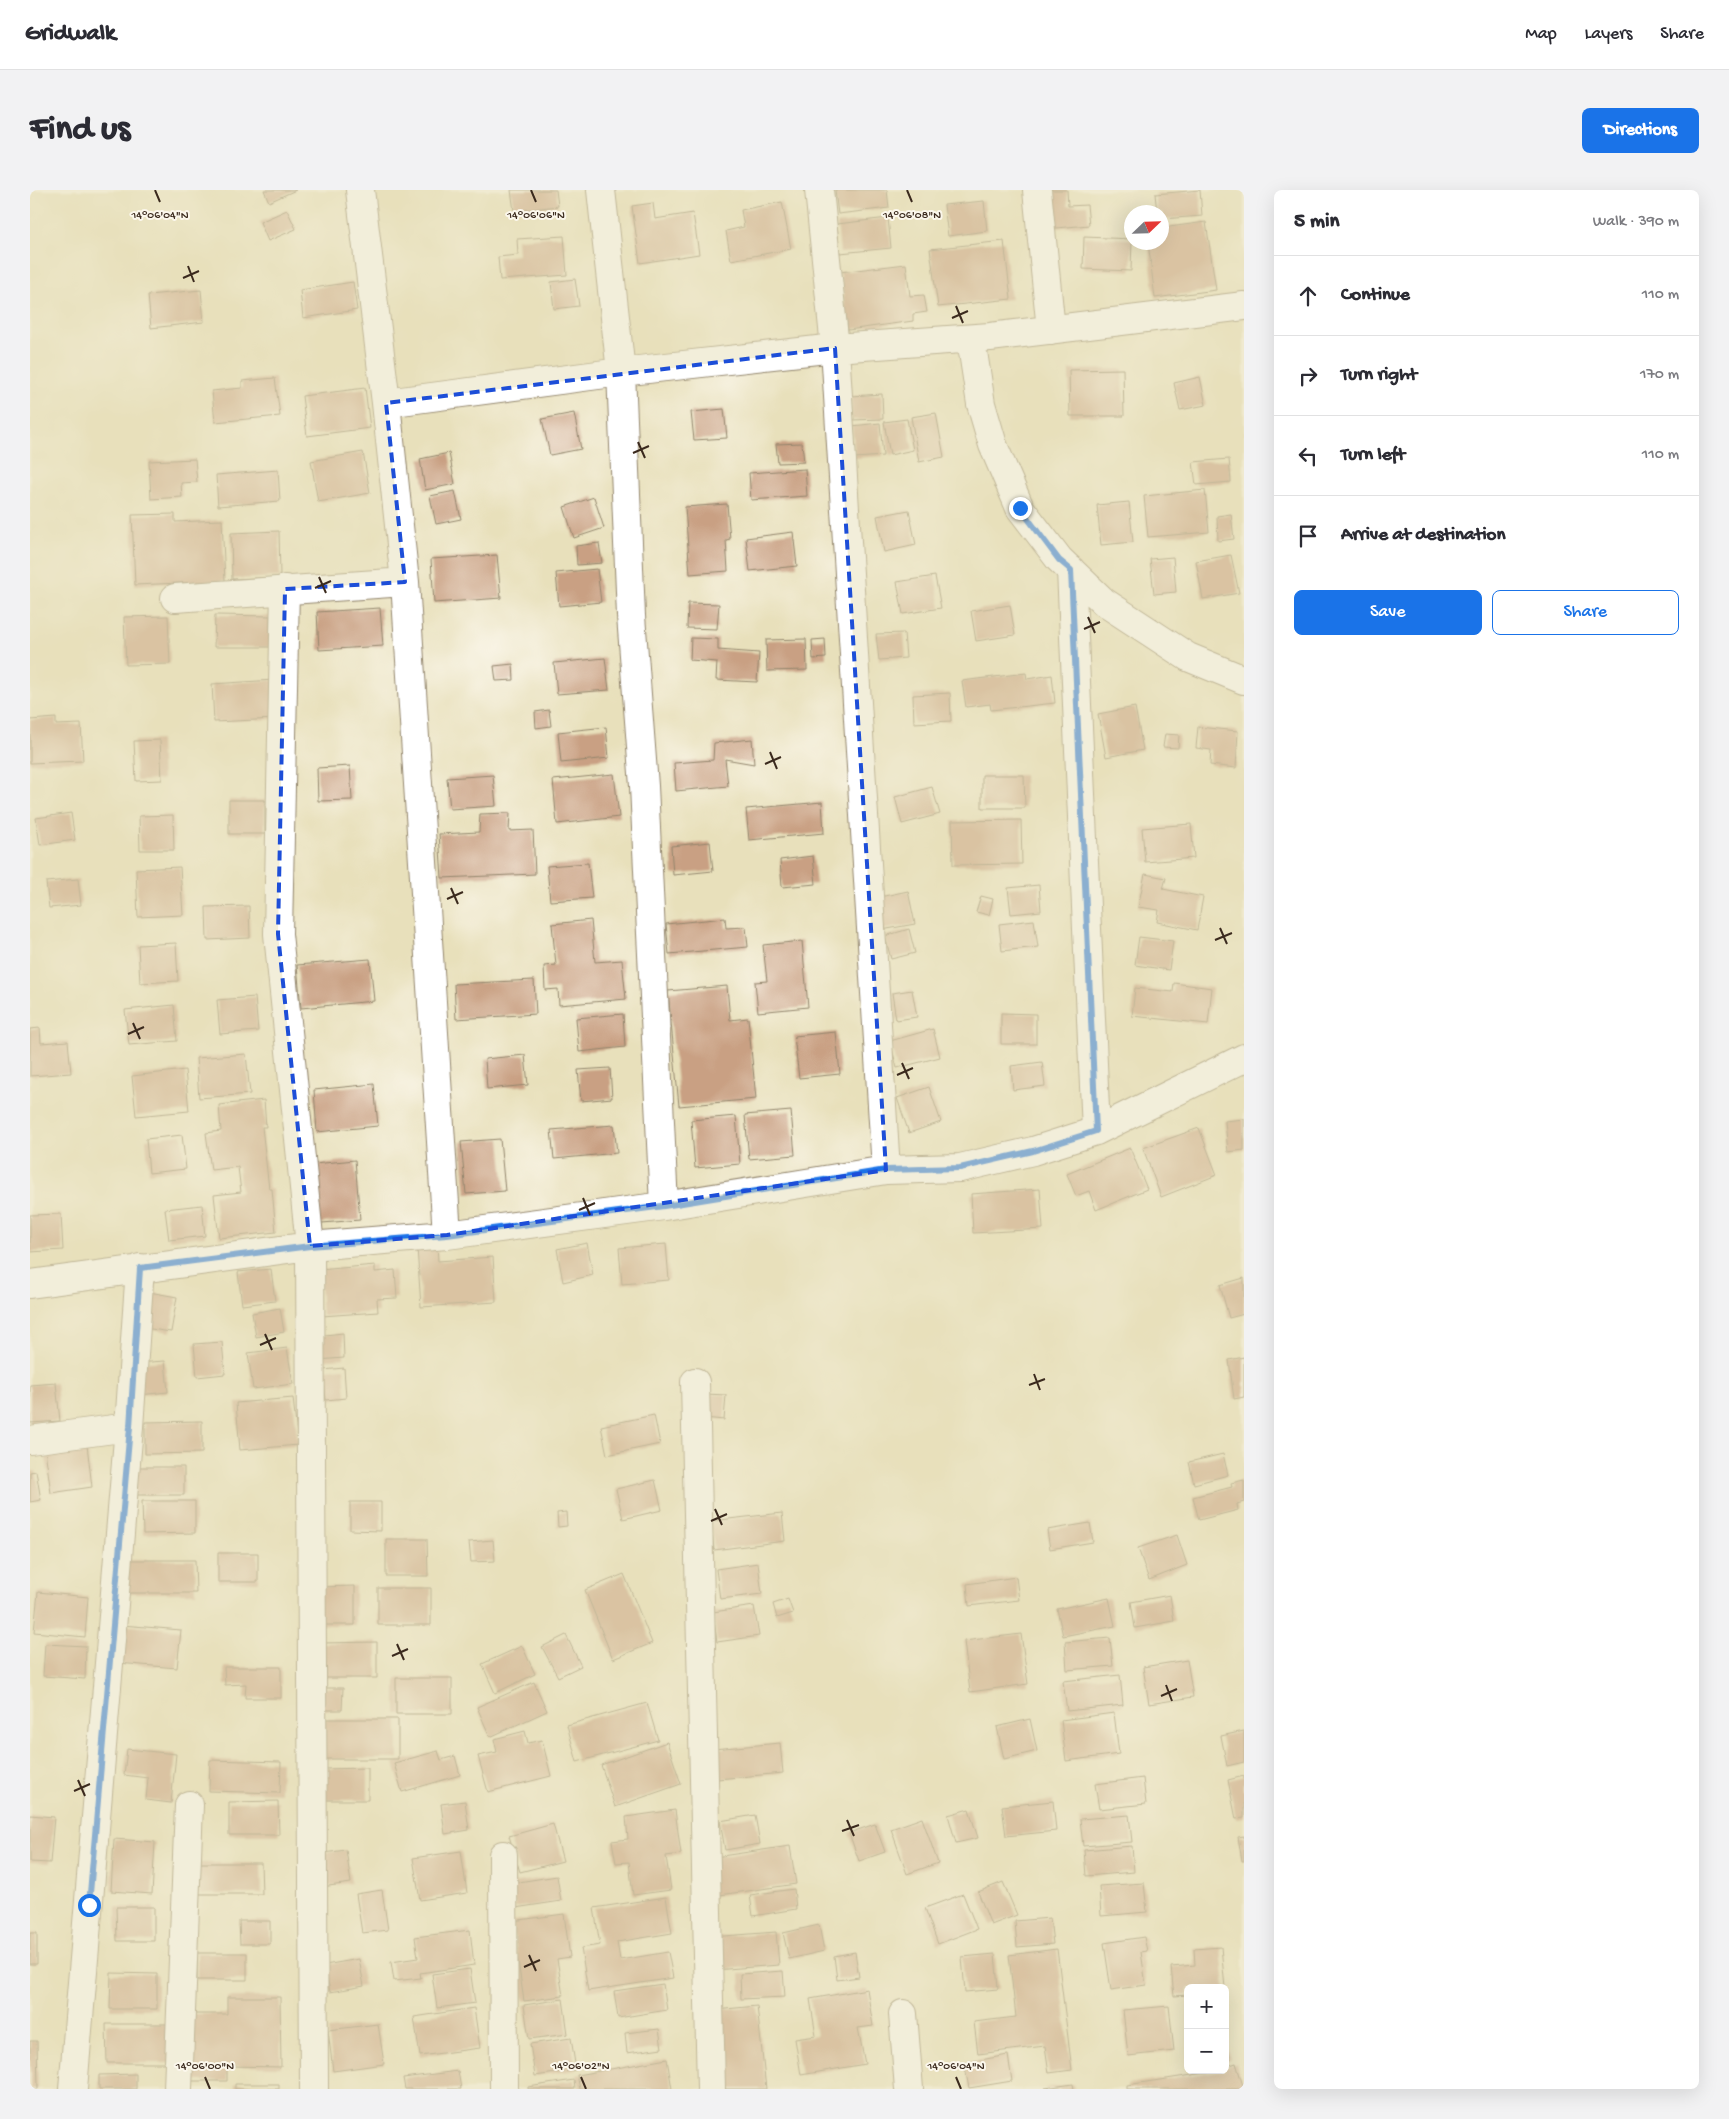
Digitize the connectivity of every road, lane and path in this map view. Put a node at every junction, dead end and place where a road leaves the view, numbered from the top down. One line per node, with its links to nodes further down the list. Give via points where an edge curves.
1 (360, 190): 10 (street)
2 (601, 190): 9 (street)
3 (819, 190): 8 (street)
4 (1037, 190): 6 (street)
5 (1244, 306): 6 (street)
6 (1051, 330): 7 (street)
7 (970, 339): 8 (street); 11 (street, via 981,404 993,445 1020,508 1059,560)
8 (834, 348): 9 (street); 18 (street)
9 (621, 372): 10 (street); 19 (street, via 631,616 644,786)
10 (386, 403): 12 (street)
11 (1071, 570): 15 (street, via 1104,602 1188,657); 17 (street)
12 (405, 582): 13 (street); 20 (street)
13 (285, 589): 14 (street); 21 (street, via 278,934)
14 (175, 598)
15 (1244, 680)
16 (1244, 1058): 17 (street)
17 (1096, 1131): 18 (street, via 1033,1151 960,1168)
18 (886, 1170): 19 (street)
19 (664, 1206): 20 (street)
20 (447, 1235): 21 (street)
21 (310, 1246): 22 (street); 32 (street)
22 (140, 1268): 23 (street); 25 (street)
23 (30, 1284)
24 (695, 1382): 34 (street)
25 (130, 1427): 26 (street); 30 (street)
26 (30, 1440)
27 (189, 1805): 31 (street)
28 (502, 1854): 33 (street)
29 (903, 2014): 35 (street)
30 (73, 2089)
31 (178, 2089)
32 (314, 2089)
33 (504, 2089)
34 (711, 2089)
35 (909, 2089)

